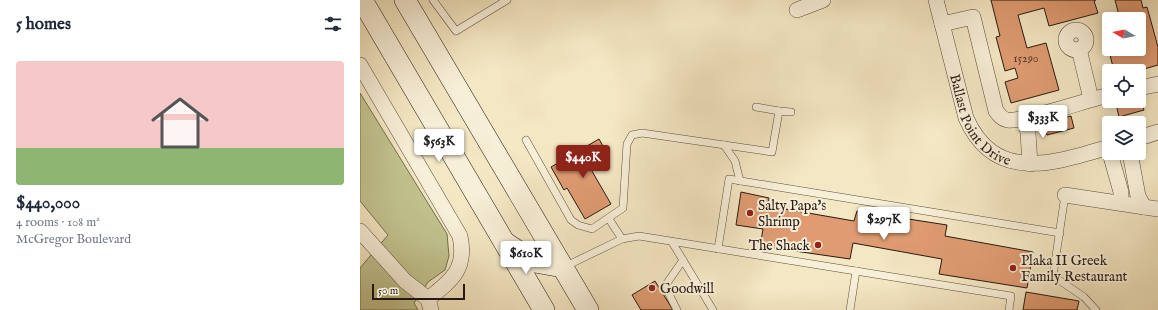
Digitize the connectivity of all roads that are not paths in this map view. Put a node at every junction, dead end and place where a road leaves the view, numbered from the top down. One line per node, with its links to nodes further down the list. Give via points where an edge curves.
1 (362, 0): 36 (main road)
2 (405, 0): 39 (main road)
3 (433, 0): 4 (lane, via 456,31)
4 (507, 0)
5 (823, 0): 7 (street)
6 (936, 0): 8 (street, Ballast Point Drive)
7 (797, 10)
8 (942, 24): 18 (street, via 972,17 996,110 1000,117 1007,120); 26 (street, Ballast Point Drive, via 958,90 972,132 993,154 1006,160)
9 (1079, 50): 14 (street)
10 (360, 65): 41 (street, via 460,236 463,250 461,264 452,280)
11 (1146, 88): 12 (street)
12 (1157, 88)
13 (1102, 97): 14 (street)
14 (1091, 99): 18 (street)
15 (756, 108): 16 (lane)
16 (779, 110): 17 (lane); 22 (lane, via 772,152)
17 (791, 112)
18 (1025, 118): 26 (street)
19 (1158, 132): 20 (street)
20 (1146, 136)
21 (526, 140): 31 (lane, via 571,220 592,229)
22 (724, 145): 27 (lane, via 735,161); 31 (lane, via 642,133 632,136 628,144 624,208)
23 (1102, 151): 26 (street, Ballast Point Drive, via 1042,164)
24 (1112, 160): 29 (street, Ballast Point Drive, via 1121,192)
25 (1131, 160): 30 (street, via 1138,196)
26 (1030, 164)
27 (740, 181): 33 (lane); 37 (lane, via 729,179)
28 (1065, 195): 29 (street); 33 (lane)
29 (1121, 203): 30 (street)
30 (1151, 208)
31 (609, 219): 34 (lane)
32 (360, 231): 41 (street)
33 (1060, 233): 48 (lane, via 1053,276 1084,297)
34 (622, 239): 35 (lane, via 639,236); 39 (lane)
35 (672, 242): 37 (lane); 38 (lane)
36 (504, 243): 39 (main road, via 535,262); 42 (main road)
37 (718, 249): 40 (lane)
38 (683, 260): 44 (lane, via 665,286); 45 (lane)
39 (563, 267): 43 (main road)
40 (856, 272): 46 (lane); 47 (lane, via 1011,296)
41 (430, 305)
42 (544, 310)
43 (588, 310)
44 (678, 310)
45 (713, 310)
46 (850, 310)
47 (1009, 310)
48 (1096, 310)

